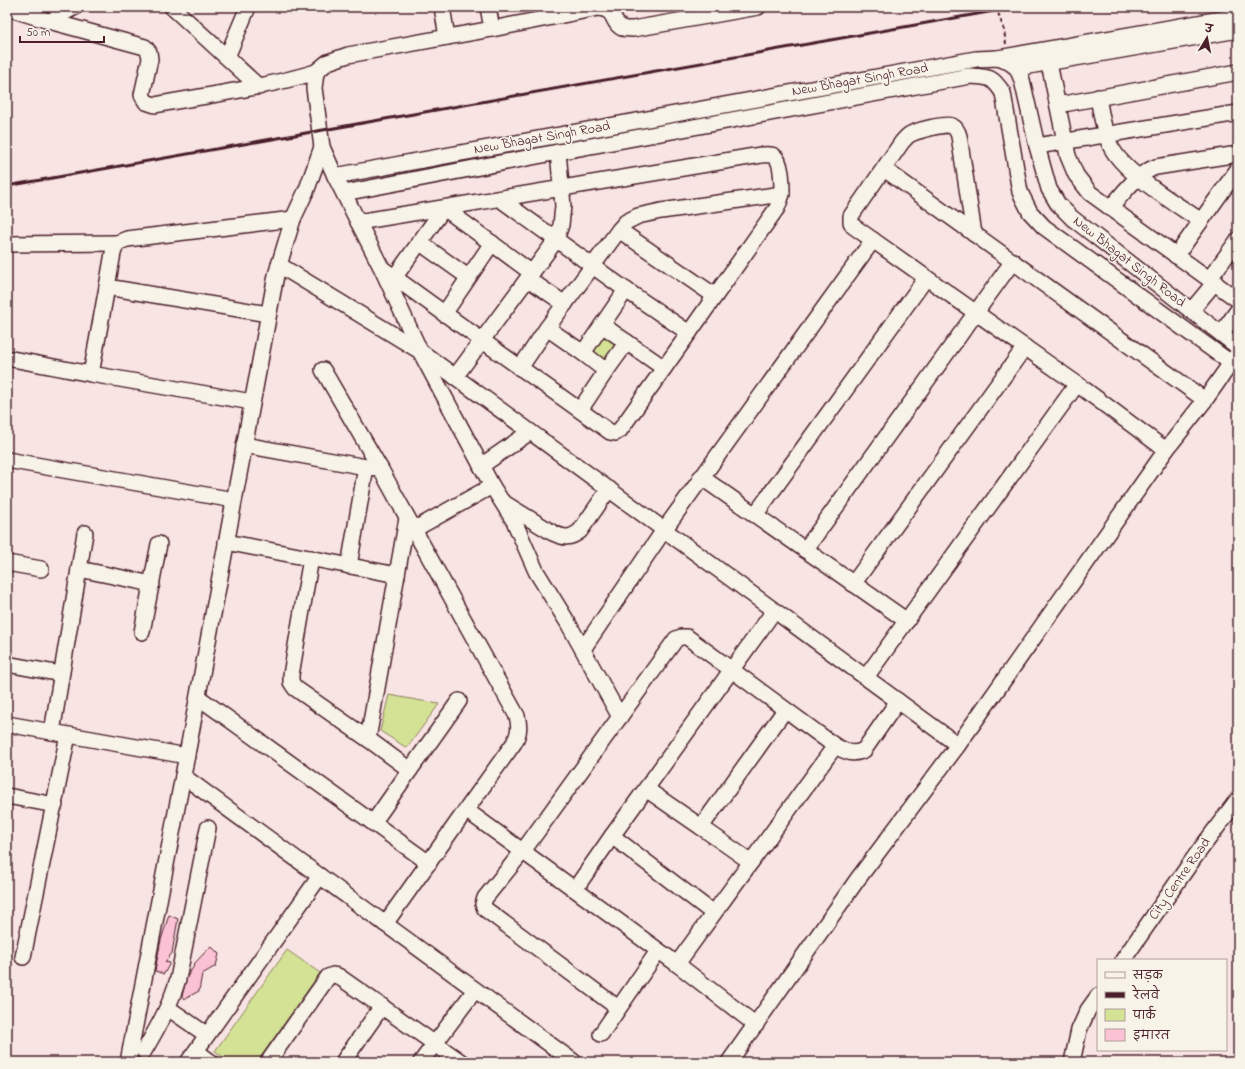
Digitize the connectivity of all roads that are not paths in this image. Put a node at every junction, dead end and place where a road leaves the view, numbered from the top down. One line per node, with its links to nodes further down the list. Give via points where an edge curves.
1 (75, 7): 10 (street)
2 (172, 7): 15 (street)
3 (248, 7): 15 (street)
4 (442, 7): 14 (street)
5 (488, 7): 12 (street)
6 (758, 7): 8 (street, via 632,29 623,28 616,23 613,14)
7 (7, 8): 10 (street)
8 (606, 8): 9 (street)
9 (561, 11): 12 (street)
10 (53, 14): 20 (street, via 145,47 150,59 142,95 150,104)
11 (1238, 16): 16 (street)
12 (492, 29): 14 (street)
13 (1238, 30): 17 (street)
14 (447, 38): 18 (street, via 348,55 328,62)
15 (227, 57): 20 (street)
16 (1008, 61): 17 (street); 26 (street, New Bhagat Singh Road, via 1022,80); 32 (street, New Bhagat Singh Road, via 976,59)
17 (1049, 63): 22 (street)
18 (316, 72): 20 (street); 27 (street, via 314,88)
19 (1238, 72): 21 (street)
20 (259, 87)
21 (1098, 97): 22 (street); 24 (street)
22 (1058, 104): 25 (street)
23 (1238, 113): 24 (street)
24 (1106, 136): 25 (street); 33 (street, via 1121,163)
25 (1066, 142): 26 (street); 39 (street, via 1068,156 1076,175 1090,193)
26 (1037, 146): 68 (street, New Bhagat Singh Road, via 1050,190 1058,204 1072,218)
27 (322, 147): 32 (street); 40 (street)
28 (558, 152): 34 (street); 35 (street, New Bhagat Singh Road); 83 (street, New Bhagat Singh Road, via 970,76 985,76 996,82 1003,92 1020,192 1030,212 1044,227)
29 (1238, 154): 33 (street, via 1156,167)
30 (884, 169): 44 (street); 44 (street, via 909,135 947,125 953,126 959,136); 46 (street, via 852,216 851,222)
31 (1238, 169): 41 (street)
32 (335, 176): 35 (street)
33 (1138, 177): 39 (street); 41 (street)
34 (561, 189): 36 (street, via 768,154 779,162); 37 (street); 45 (street, via 563,212)
35 (344, 193): 42 (street)
36 (782, 194): 43 (street, via 638,216 626,222); 64 (street, via 777,208)
37 (500, 199): 38 (street); 45 (street)
38 (444, 208): 42 (street); 48 (street); 50 (street)
39 (1110, 208): 52 (street)
40 (293, 219): 49 (street, via 127,239); 54 (street)
41 (1201, 221): 52 (street)
42 (358, 222): 56 (street)
43 (619, 230): 55 (street); 64 (street)
44 (974, 234): 53 (street)
45 (556, 240): 55 (street); 57 (street)
46 (873, 240): 60 (street); 100 (street)
47 (1238, 240): 61 (street)
48 (419, 242): 58 (street); 59 (street)
49 (117, 243): 51 (street); 62 (street)
50 (492, 243): 57 (street); 59 (street)
51 (7, 244)
52 (1176, 256): 61 (street)
53 (1013, 261): 69 (street); 91 (street)
54 (279, 265): 70 (street); 80 (street)
55 (593, 265): 63 (street); 66 (street)
56 (382, 269): 58 (street); 80 (street)
57 (530, 276): 66 (street); 76 (street)
58 (394, 278): 71 (street)
59 (468, 278): 71 (street)
60 (926, 278): 69 (street); 105 (street)
61 (1212, 280): 65 (street); 68 (street)
62 (107, 287): 70 (street); 88 (street)
63 (626, 290): 72 (street); 74 (street)
64 (715, 296): 74 (street)
65 (1238, 300)
66 (565, 304): 73 (street)
67 (1238, 310): 75 (street)
68 (1192, 311): 75 (street, New Bhagat Singh Road)
69 (976, 313): 78 (street); 111 (street)
70 (268, 314): 92 (street)
71 (444, 314): 76 (street)
72 (602, 325): 77 (street); 81 (street)
73 (547, 328): 81 (street); 84 (street)
74 (689, 333): 85 (street)
75 (1221, 334): 79 (street, New Bhagat Singh Road)
76 (482, 342): 84 (street); 89 (street)
77 (627, 342): 85 (street); 87 (street)
78 (1025, 347): 90 (street); 119 (street)
79 (1238, 347)
80 (420, 351): 89 (street); 98 (street)
81 (583, 354): 87 (street)
82 (7, 358): 88 (street)
83 (1234, 358): 91 (street)
84 (520, 368): 93 (street)
85 (664, 368): 93 (street, via 620,430 615,433)
86 (323, 370): 99 (street)
87 (606, 371): 93 (street)
88 (91, 374): 92 (street)
89 (455, 377): 94 (street)
90 (1077, 384): 96 (street); 121 (street)
91 (1205, 400): 96 (street)
92 (252, 402): 95 (street)
93 (580, 410)
94 (530, 432): 98 (street); 102 (street)
95 (244, 445): 99 (street); 103 (street)
96 (1166, 450): 137 (street)
97 (7, 460): 103 (street)
98 (482, 466): 101 (street)
99 (373, 467): 106 (street); 114 (street)
100 (701, 478): 105 (street); 107 (street)
101 (492, 486): 104 (street); 106 (street)
102 (609, 490): 104 (street, via 580,531 568,538 553,533); 107 (street)
103 (234, 500): 109 (street)
104 (504, 502): 123 (street, via 536,571)
105 (755, 515): 111 (street)
106 (410, 524): 117 (street); 146 (street, via 517,716 519,726 519,735 514,743)
107 (664, 530): 120 (street); 123 (street)
108 (86, 533): 116 (street)
109 (226, 542): 112 (street); 128 (street)
110 (159, 544): 118 (street)
111 (805, 550): 119 (street)
112 (311, 558): 114 (street); 136 (street, via 291,682 295,688)
113 (7, 563): 115 (street)
114 (349, 566): 117 (street)
115 (42, 568)
116 (79, 570): 118 (street); 126 (street)
117 (397, 575): 136 (street)
118 (152, 584): 122 (street)
119 (854, 584): 121 (street)
120 (774, 611): 125 (street); 127 (street)
121 (907, 621): 127 (street)
122 (142, 632)
123 (583, 649): 132 (street)
124 (7, 664): 126 (street)
125 (731, 671): 131 (street); 132 (street, via 687,638 676,639); 142 (street)
126 (61, 674): 134 (street)
127 (866, 677): 130 (street)
128 (198, 697): 139 (street); 147 (street)
129 (459, 701): 140 (street)
130 (898, 701): 137 (street); 138 (street, via 864,750 850,753)
131 (785, 710): 138 (street); 149 (street)
132 (620, 717): 151 (street)
133 (7, 724): 134 (street)
134 (52, 732): 135 (street)
135 (68, 735): 139 (street); 145 (street)
136 (368, 739): 140 (street)
137 (958, 745): 167 (street, via 857,880)
138 (835, 746): 152 (street)
139 (187, 756): 141 (street)
140 (410, 770): 147 (street)
141 (183, 776): 154 (street); 173 (street)
142 (646, 789): 149 (street); 150 (street)
143 (7, 796): 145 (street)
144 (1238, 799): 160 (street, City Centre Road)
145 (54, 805): 159 (street)
146 (466, 810): 151 (street); 153 (street)
147 (373, 823): 153 (street)
148 (208, 828): 165 (street, via 178,979)
149 (701, 828): 152 (street)
150 (612, 836): 155 (street); 156 (street)
151 (522, 851): 155 (street); 166 (street, via 485,898 482,904 485,909)
152 (751, 862): 156 (street)
153 (429, 863): 157 (street)
154 (320, 876): 157 (street); 169 (street)
155 (575, 889): 158 (street)
156 (713, 913): 161 (street)
157 (385, 924): 162 (street)
158 (658, 951): 161 (street); 166 (street)
159 (23, 956)
160 (1124, 959)
161 (677, 964): 167 (street)
162 (475, 990): 170 (street); 179 (street)
163 (1097, 997): 181 (street, via 1079,1030)
164 (382, 1006): 170 (street); 175 (street, via 338,976 328,977); 176 (street)
165 (168, 1008): 169 (street); 171 (street)
166 (618, 1008): 168 (street)
167 (756, 1024): 180 (street)
168 (601, 1034)
169 (207, 1035): 172 (street)
170 (434, 1044): 177 (street); 178 (street)
171 (144, 1050)
172 (192, 1056): 174 (street)
173 (128, 1062)
174 (211, 1062)
175 (268, 1062)
176 (343, 1062)
177 (421, 1062)
178 (461, 1062)
179 (574, 1062)
180 (729, 1062)
181 (1072, 1062)

